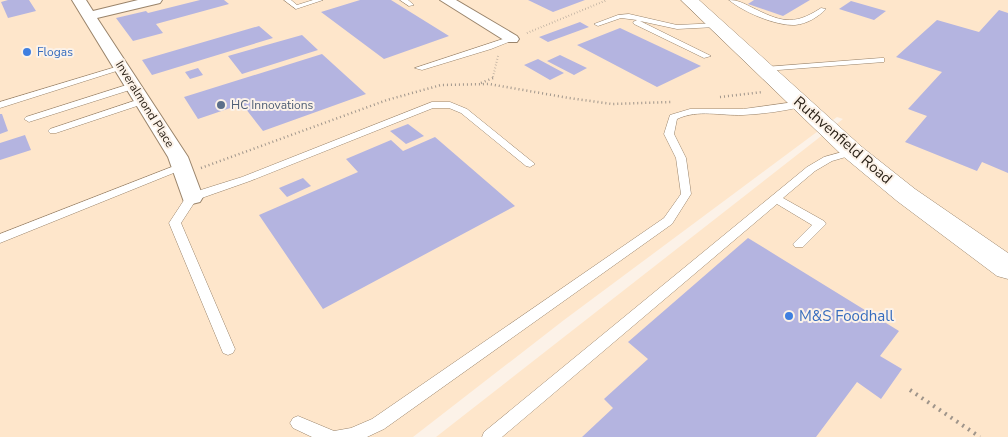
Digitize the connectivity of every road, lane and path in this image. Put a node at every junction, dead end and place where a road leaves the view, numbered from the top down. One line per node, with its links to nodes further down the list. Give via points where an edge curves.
1 (79, 0): 12 (street, Inveralmond Place)
2 (287, 0): 3 (lane, via 296,7)
3 (320, 0)
4 (403, 0): 10 (lane)
5 (447, 0): 16 (street)
6 (607, 0): 16 (path)
7 (689, 0): 15 (street, Ruthvenfield Road)
8 (732, 0): 11 (lane, via 791,23 802,21)
9 (149, 1): 12 (street)
10 (411, 5)
11 (823, 9)
12 (90, 16): 19 (street, Inveralmond Place)
13 (616, 18): 14 (lane); 15 (lane, via 640,17 677,27); 17 (lane, via 639,23)
14 (598, 24)
15 (716, 25): 21 (street, Ruthvenfield Road)
16 (512, 38): 20 (lane, via 485,50); 22 (path, via 499,50 493,78)
17 (707, 56)
18 (881, 60): 21 (lane)
19 (122, 68): 23 (street, Inveralmond Place); 25 (lane)
20 (419, 68)
21 (765, 70): 24 (street, Ruthvenfield Road)
22 (479, 83)
23 (138, 93): 26 (lane); 27 (lane); 30 (street, Inveralmond Place)
24 (802, 104): 28 (street, Ruthvenfield Road); 40 (lane, via 741,112 697,109 673,117 669,134 682,158 686,194 668,221 378,424 352,436)
25 (0, 105)
26 (29, 119)
27 (53, 131)
28 (853, 152): 32 (lane, via 820,163); 35 (street, Ruthvenfield Road, via 914,201)
29 (530, 164): 31 (lane, via 464,111 450,105 432,105 246,179)
30 (182, 166): 31 (street, Inveralmond Place); 33 (lane)
31 (192, 197): 36 (lane, via 175,223)
32 (776, 199): 34 (lane, via 820,224); 41 (lane)
33 (0, 239)
34 (799, 244)
35 (1008, 268)
36 (228, 350)
37 (910, 390): 42 (path)
38 (298, 423): 39 (lane)
39 (330, 437)
40 (338, 437)
41 (490, 437)
42 (980, 437)

